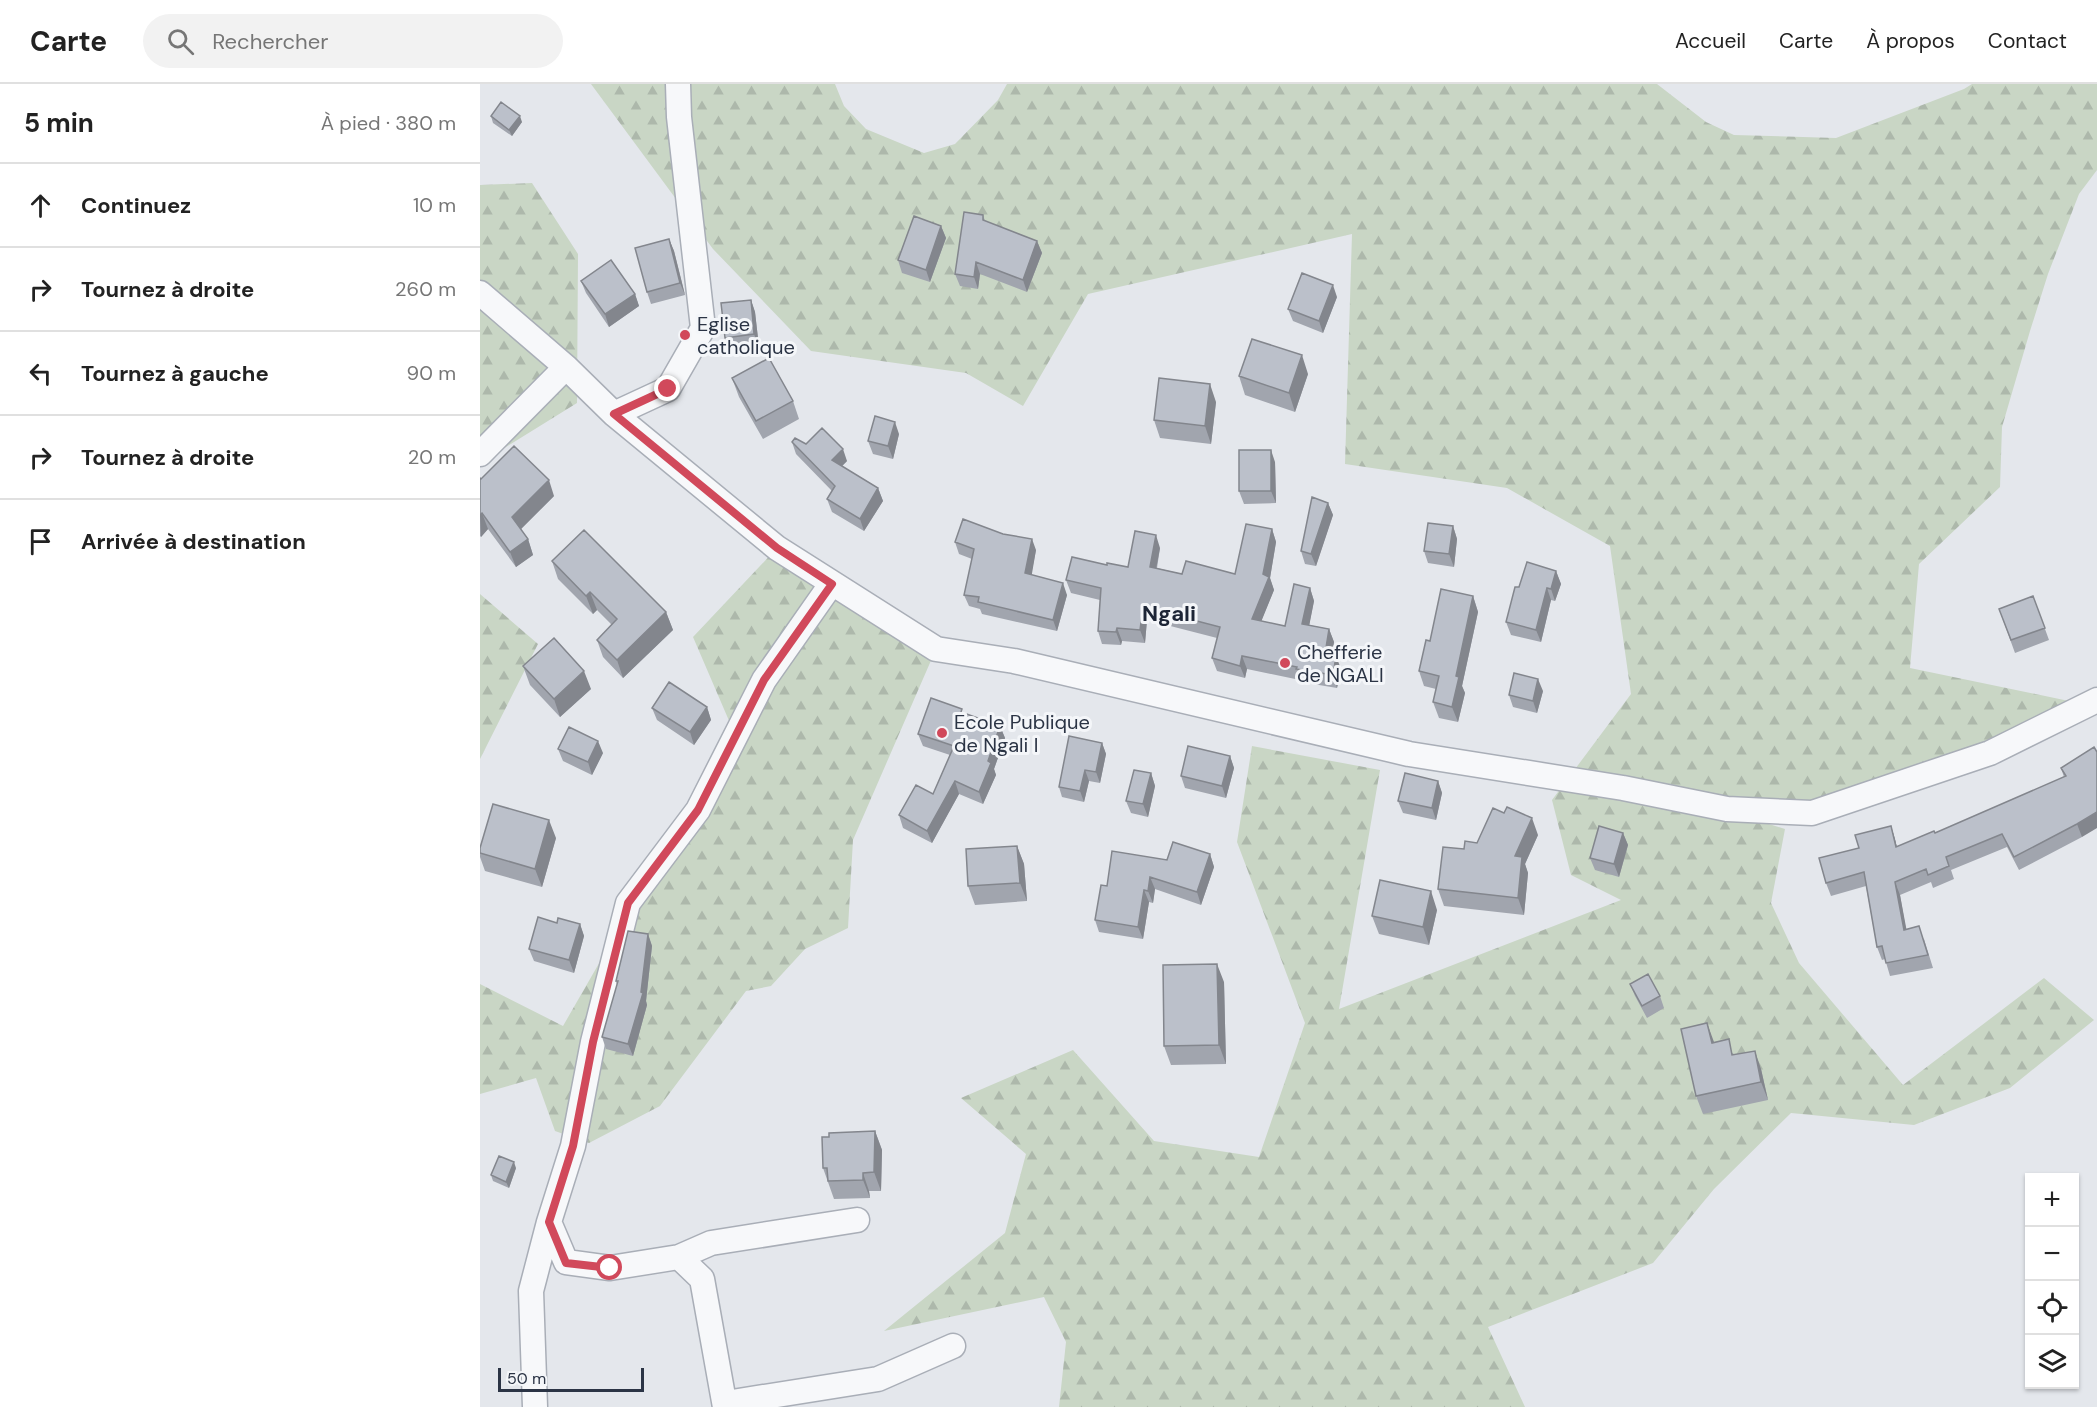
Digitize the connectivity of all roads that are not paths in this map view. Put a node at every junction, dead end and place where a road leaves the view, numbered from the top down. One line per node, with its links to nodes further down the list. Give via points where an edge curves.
1 (678, 84): 4 (street, via 703,328 668,389)
2 (480, 293): 3 (street)
3 (567, 367): 4 (street); 5 (street)
4 (614, 414): 6 (street, via 777,548)
5 (480, 454)
6 (832, 584): 7 (street, via 936,649 1014,661 1409,754 1727,809 1812,813 1990,753); 9 (street, via 764,680 698,810 628,903 593,1042 573,1146)
7 (2094, 708)
8 (857, 1220): 10 (street, via 711,1244)
9 (549, 1222): 10 (street, via 566,1263 610,1268); 13 (street, via 531,1291)
10 (679, 1257): 12 (street, via 702,1279)
11 (953, 1346): 12 (street, via 878,1379)
12 (725, 1405)
13 (535, 1407)

